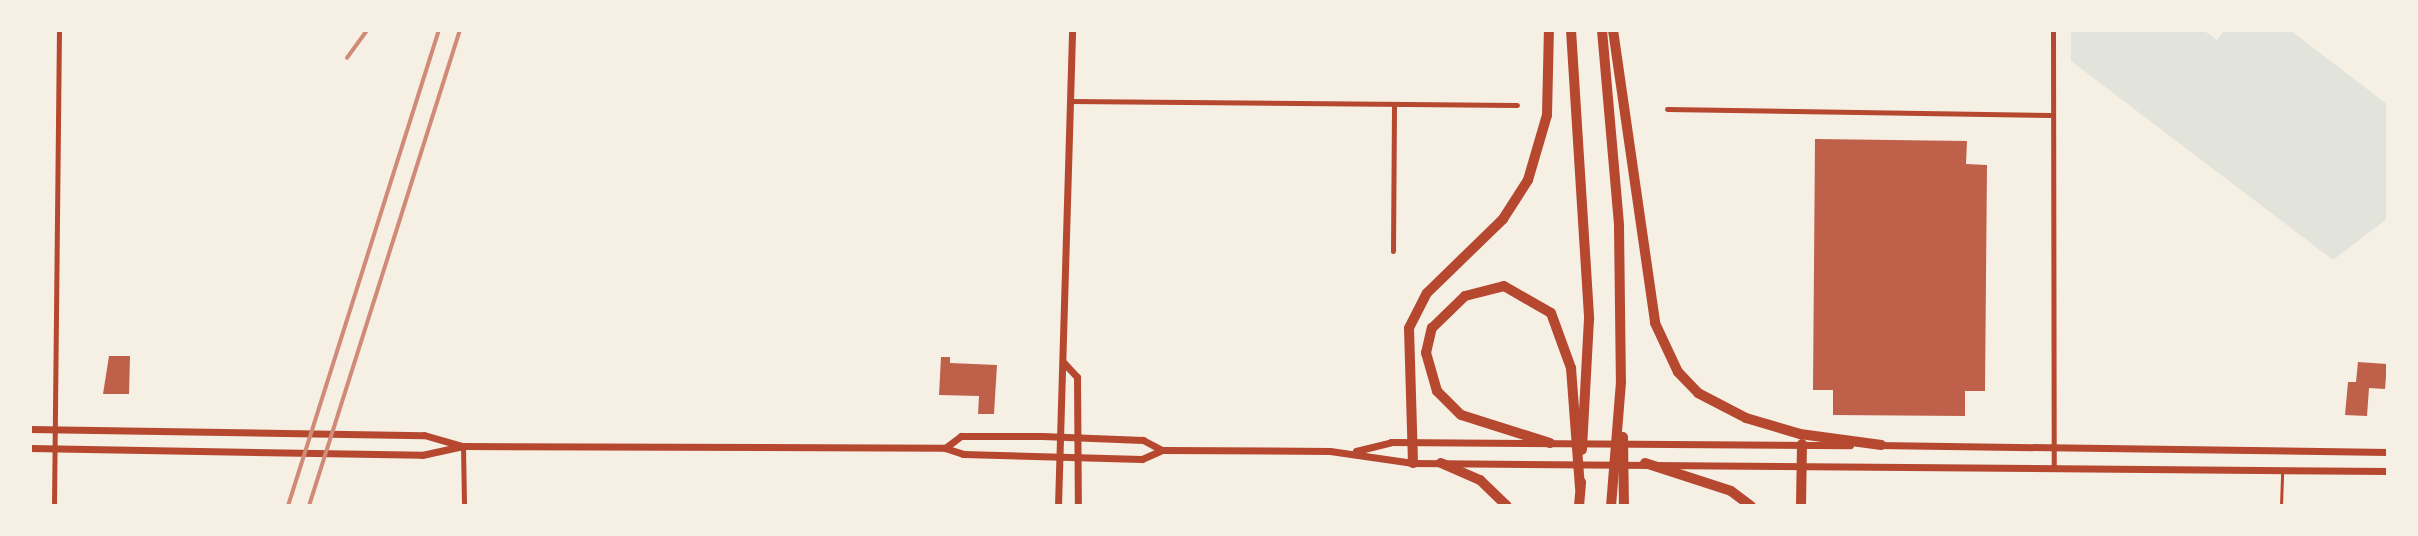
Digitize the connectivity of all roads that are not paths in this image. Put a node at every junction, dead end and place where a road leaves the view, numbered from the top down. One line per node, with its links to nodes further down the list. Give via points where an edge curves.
1 (59, 30): 17 (street)
2 (1072, 30): 8 (main road)
3 (1549, 30): 20 (highway, via 1547,115 1528,180 1503,219 1415,309 1406,358)
4 (1571, 30): 41 (highway, via 1588,319)
5 (1602, 30): 15 (highway, via 1615,125)
6 (1614, 30): 23 (highway, via 1647,276 1671,361 1698,393 1734,414 1800,434)
7 (2053, 30): 12 (street)
8 (1070, 101): 9 (street); 14 (main road)
9 (1394, 104): 10 (street); 13 (street)
10 (1517, 105)
11 (1667, 109): 12 (street)
12 (2050, 115): 25 (street)
13 (1393, 251)
14 (1064, 363): 18 (main road); 19 (main road, via 1077,377)
15 (1621, 382): 48 (highway); 49 (highway)
16 (30, 429): 17 (main road)
17 (54, 429): 24 (main road, via 424,435); 27 (street)
18 (1059, 437): 19 (main road); 28 (main road, via 961,436); 32 (main road)
19 (1078, 437): 29 (main road, via 1143,440); 33 (main road)
20 (1412, 442): 21 (main road); 30 (main road); 35 (highway)
21 (1550, 443): 22 (main road); 41 (highway, via 1461,415 1437,391 1426,353 1432,328 1465,296 1504,286 1551,313 1571,368)
22 (1802, 444): 23 (main road); 34 (highway)
23 (1881, 445): 25 (main road)
24 (463, 446): 27 (main road, via 422,455); 28 (main road); 43 (street)
25 (2053, 446): 31 (main road); 38 (street)
26 (30, 448): 27 (main road)
27 (54, 448): 42 (street)
28 (945, 448): 32 (main road)
29 (1162, 450): 30 (main road); 33 (main road, via 1142,459)
30 (1355, 451): 35 (main road)
31 (2388, 452)
32 (1059, 456): 33 (main road); 44 (main road)
33 (1078, 457): 45 (main road)
34 (1802, 462): 37 (main road); 38 (main road); 51 (highway)
35 (1413, 463): 36 (main road)
36 (1441, 463): 37 (main road); 46 (highway, via 1480,480)
37 (1645, 464): 50 (highway, via 1719,486)
38 (2054, 466): 39 (main road)
39 (2282, 470): 40 (main road); 52 (lane)
40 (2388, 471)
41 (1580, 488): 47 (highway)
42 (54, 506)
43 (464, 506)
44 (1059, 506)
45 (1078, 506)
46 (1507, 506)
47 (1578, 506)
48 (1611, 506)
49 (1624, 506)
50 (1751, 506)
51 (1801, 506)
52 (2281, 506)

